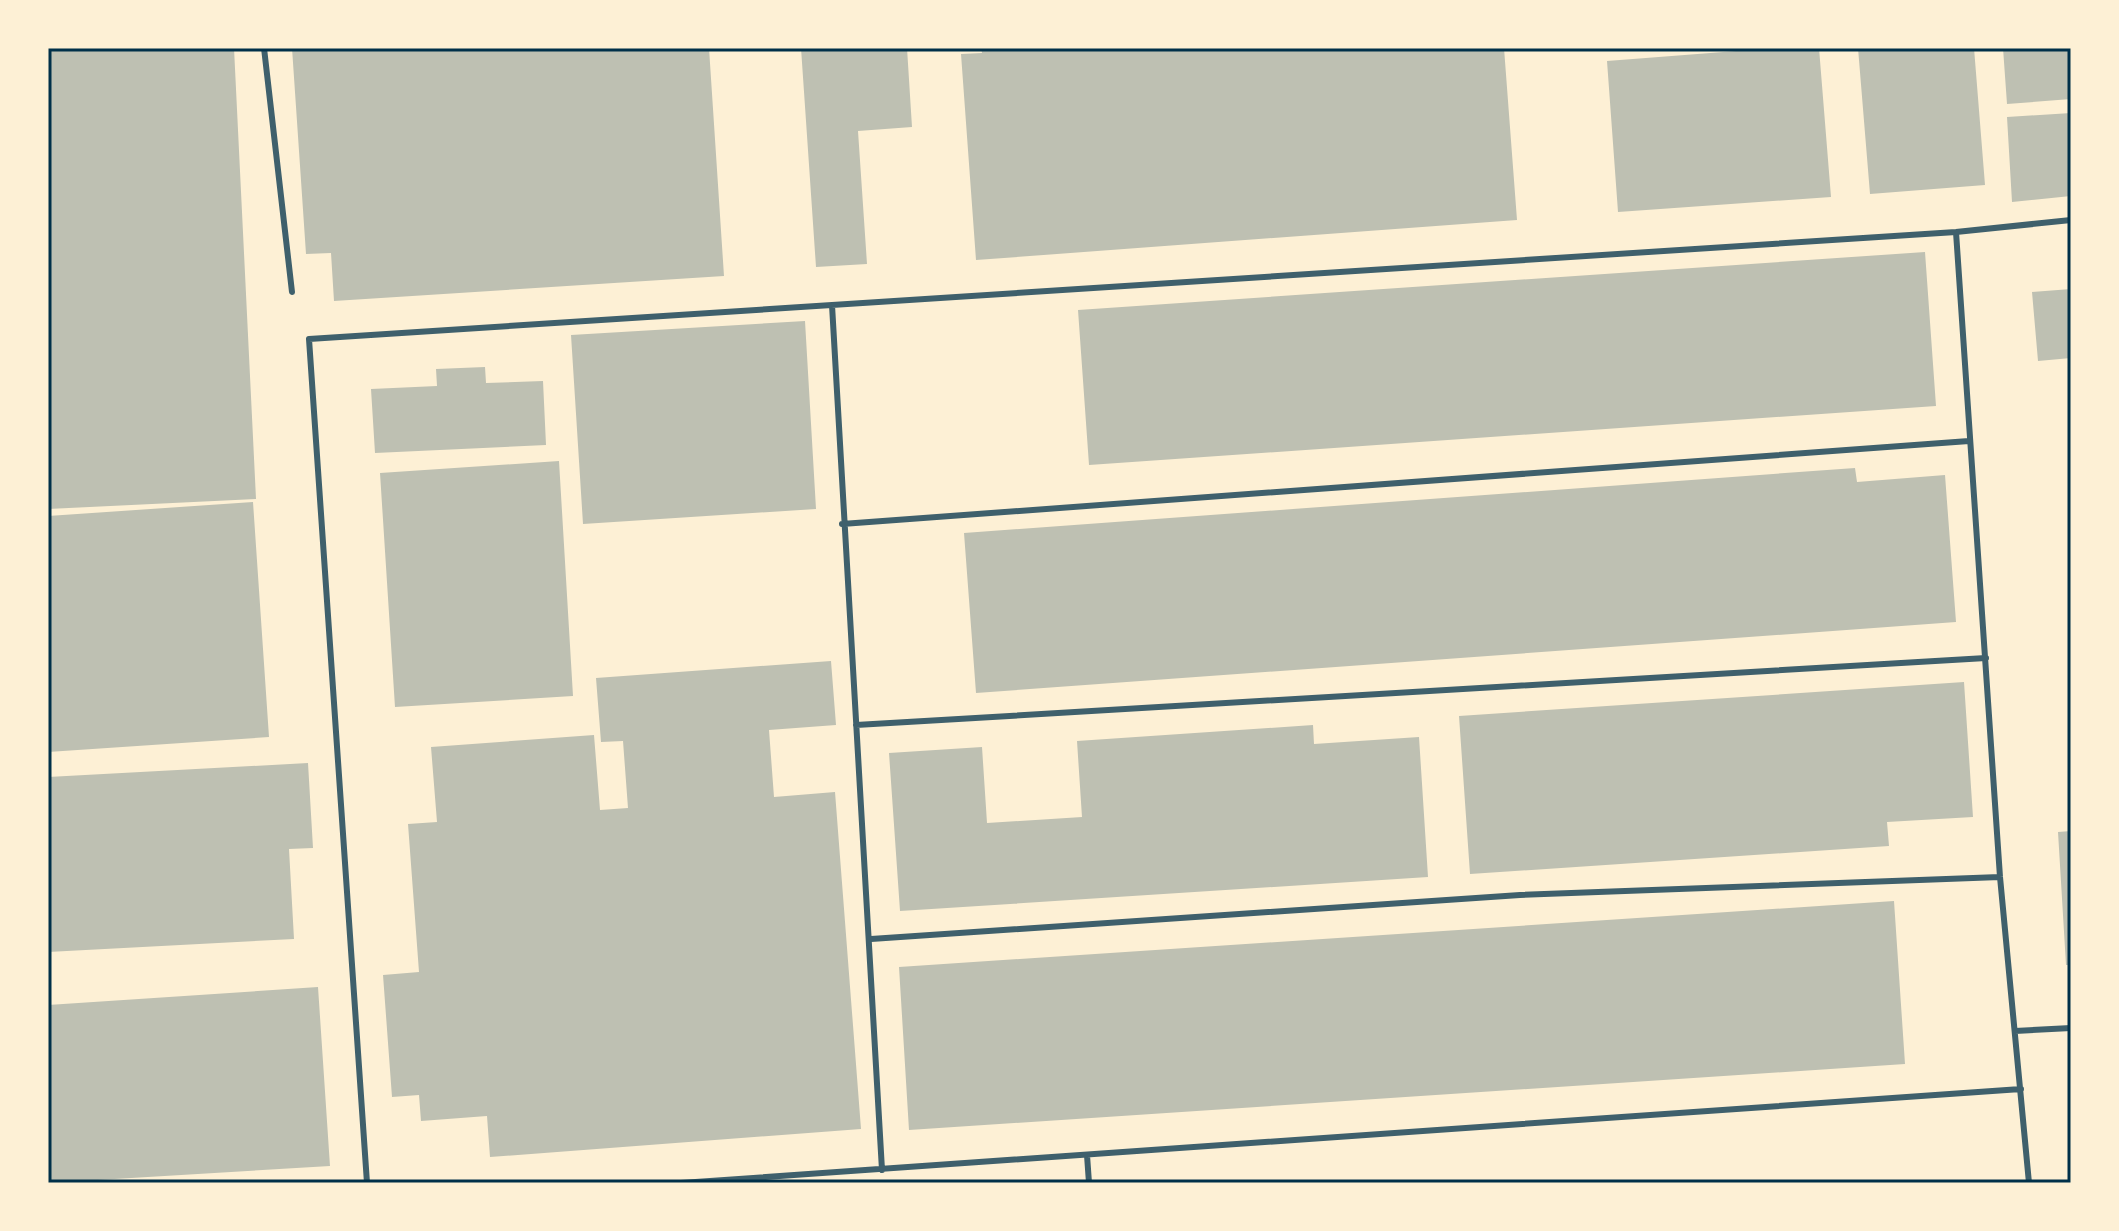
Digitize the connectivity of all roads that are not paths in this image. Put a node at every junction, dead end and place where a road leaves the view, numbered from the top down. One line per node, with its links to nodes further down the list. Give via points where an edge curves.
1 (264, 48): 4 (lane)
2 (2071, 220): 3 (lane)
3 (1956, 232): 5 (lane); 6 (lane)
4 (292, 292)
5 (832, 305): 7 (lane); 17 (lane, via 309,339)
6 (1969, 441): 7 (lane); 8 (lane)
7 (842, 524): 9 (lane)
8 (1986, 658): 9 (lane); 10 (lane)
9 (856, 725): 11 (lane)
10 (2000, 877): 11 (lane, via 1520,895); 13 (lane)
11 (871, 939): 16 (lane)
12 (2071, 1028): 13 (lane)
13 (2015, 1031): 14 (lane)
14 (2021, 1089): 15 (lane); 20 (lane)
15 (1087, 1155): 16 (lane); 19 (lane)
16 (882, 1170): 18 (lane)
17 (367, 1183)
18 (681, 1183)
19 (1089, 1183)
20 (2029, 1183)

